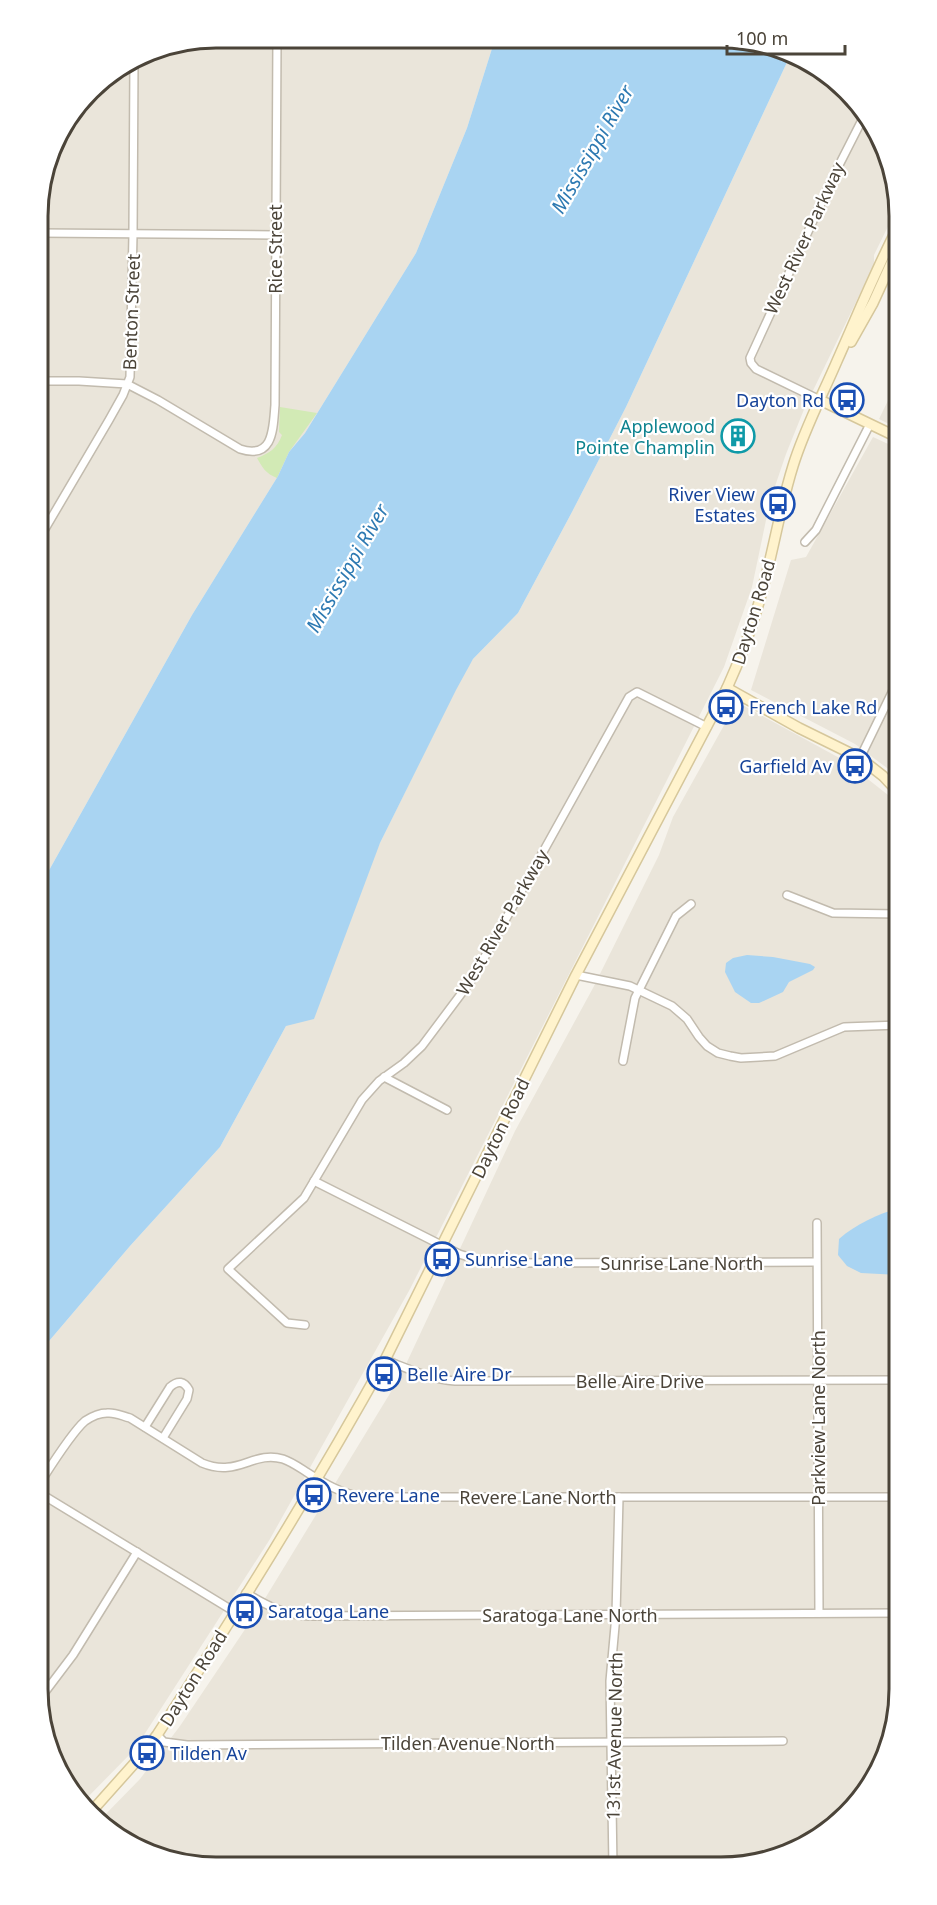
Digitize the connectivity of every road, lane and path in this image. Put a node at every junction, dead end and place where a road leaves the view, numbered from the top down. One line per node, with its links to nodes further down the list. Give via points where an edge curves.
1 (277, 48): 6 (street, Rice Street)
2 (134, 70): 5 (street, Benton Street)
3 (861, 123): 11 (street, West River Parkway, via 750,355 756,369)
4 (48, 233): 5 (street)
5 (133, 234): 6 (street); 10 (street, Benton Street)
6 (275, 235): 10 (street, Rice Street, via 270,441 255,451 240,449)
7 (889, 247): 11 (main road, Dayton Road)
8 (889, 269): 11 (main road, Dayton Road)
9 (48, 381): 10 (street)
10 (127, 384): 14 (street, Benton Street)
11 (820, 400): 12 (main road); 16 (main road, Dayton Road, via 794,464 768,572)
12 (870, 424): 13 (main road); 15 (street, via 816,530)
13 (889, 433)
14 (48, 524)
15 (805, 542)
16 (727, 688): 18 (main road, Dayton Road); 19 (main road)
17 (889, 699): 19 (street)
18 (706, 728): 24 (main road, Dayton Road); 28 (street, West River Parkway, via 637,692 629,697 473,978 422,1046)
19 (860, 758): 20 (main road)
20 (889, 782)
21 (788, 895): 23 (street, via 833,913)
22 (691, 904): 25 (street, via 676,916)
23 (889, 914)
24 (576, 975): 25 (street); 32 (main road, Dayton Road)
25 (639, 990): 26 (street, via 680,1012 707,1046 729,1056 775,1056 844,1027); 27 (street)
26 (889, 1025)
27 (623, 1061)
28 (384, 1077): 29 (street); 30 (street, West River Parkway, via 362,1100)
29 (447, 1110)
30 (314, 1181): 32 (street, Sunrise Lane North); 34 (street, West River Parkway, via 293,1209 228,1269 287,1323)
31 (817, 1222): 33 (street, Parkview Lane North)
32 (442, 1245): 33 (street, Sunrise Lane North, via 475,1260 504,1264); 35 (main road, Dayton Road)
33 (816, 1262): 36 (street, Parkview Lane North)
34 (305, 1325)
35 (385, 1360): 36 (street, Belle Aire Drive, via 439,1380 455,1381); 41 (main road, Dayton Road)
36 (817, 1380): 37 (street, Belle Aire Drive); 43 (street, Parkview Lane North)
37 (889, 1380)
38 (145, 1427): 39 (street, Revere Lane North); 39 (street, via 170,1387 185,1384 189,1390 187,1399); 40 (street, Revere Lane North, via 118,1414 95,1416 77,1430)
39 (163, 1438): 41 (street, Revere Lane North, via 213,1467 234,1467 273,1457)
40 (48, 1472)
41 (317, 1479): 42 (street, Revere Lane North, via 336,1490 363,1497); 47 (main road, Dayton Road)
42 (619, 1497): 43 (street, Revere Lane North); 51 (street, 131st Avenue North)
43 (818, 1497): 44 (street, Revere Lane North); 49 (street, Parkview Lane North)
44 (889, 1497)
45 (48, 1498): 46 (street)
46 (137, 1552): 48 (street); 52 (street)
47 (246, 1593): 48 (main road, Dayton Road); 51 (street, Saratoga Lane North, via 294,1615)
48 (235, 1611): 53 (main road, Dayton Road)
49 (819, 1613): 50 (street, Saratoga Lane North); 51 (street, Saratoga Lane North)
50 (889, 1613)
51 (616, 1615): 54 (street, 131st Avenue North, via 610,1681)
52 (48, 1688)
53 (157, 1735): 54 (street, Tilden Avenue North, via 164,1742 187,1745); 56 (main road, Dayton Road)
54 (611, 1742): 55 (street, Tilden Avenue North); 57 (street, 131st Avenue North)
55 (783, 1742)
56 (96, 1806)
57 (613, 1857)

